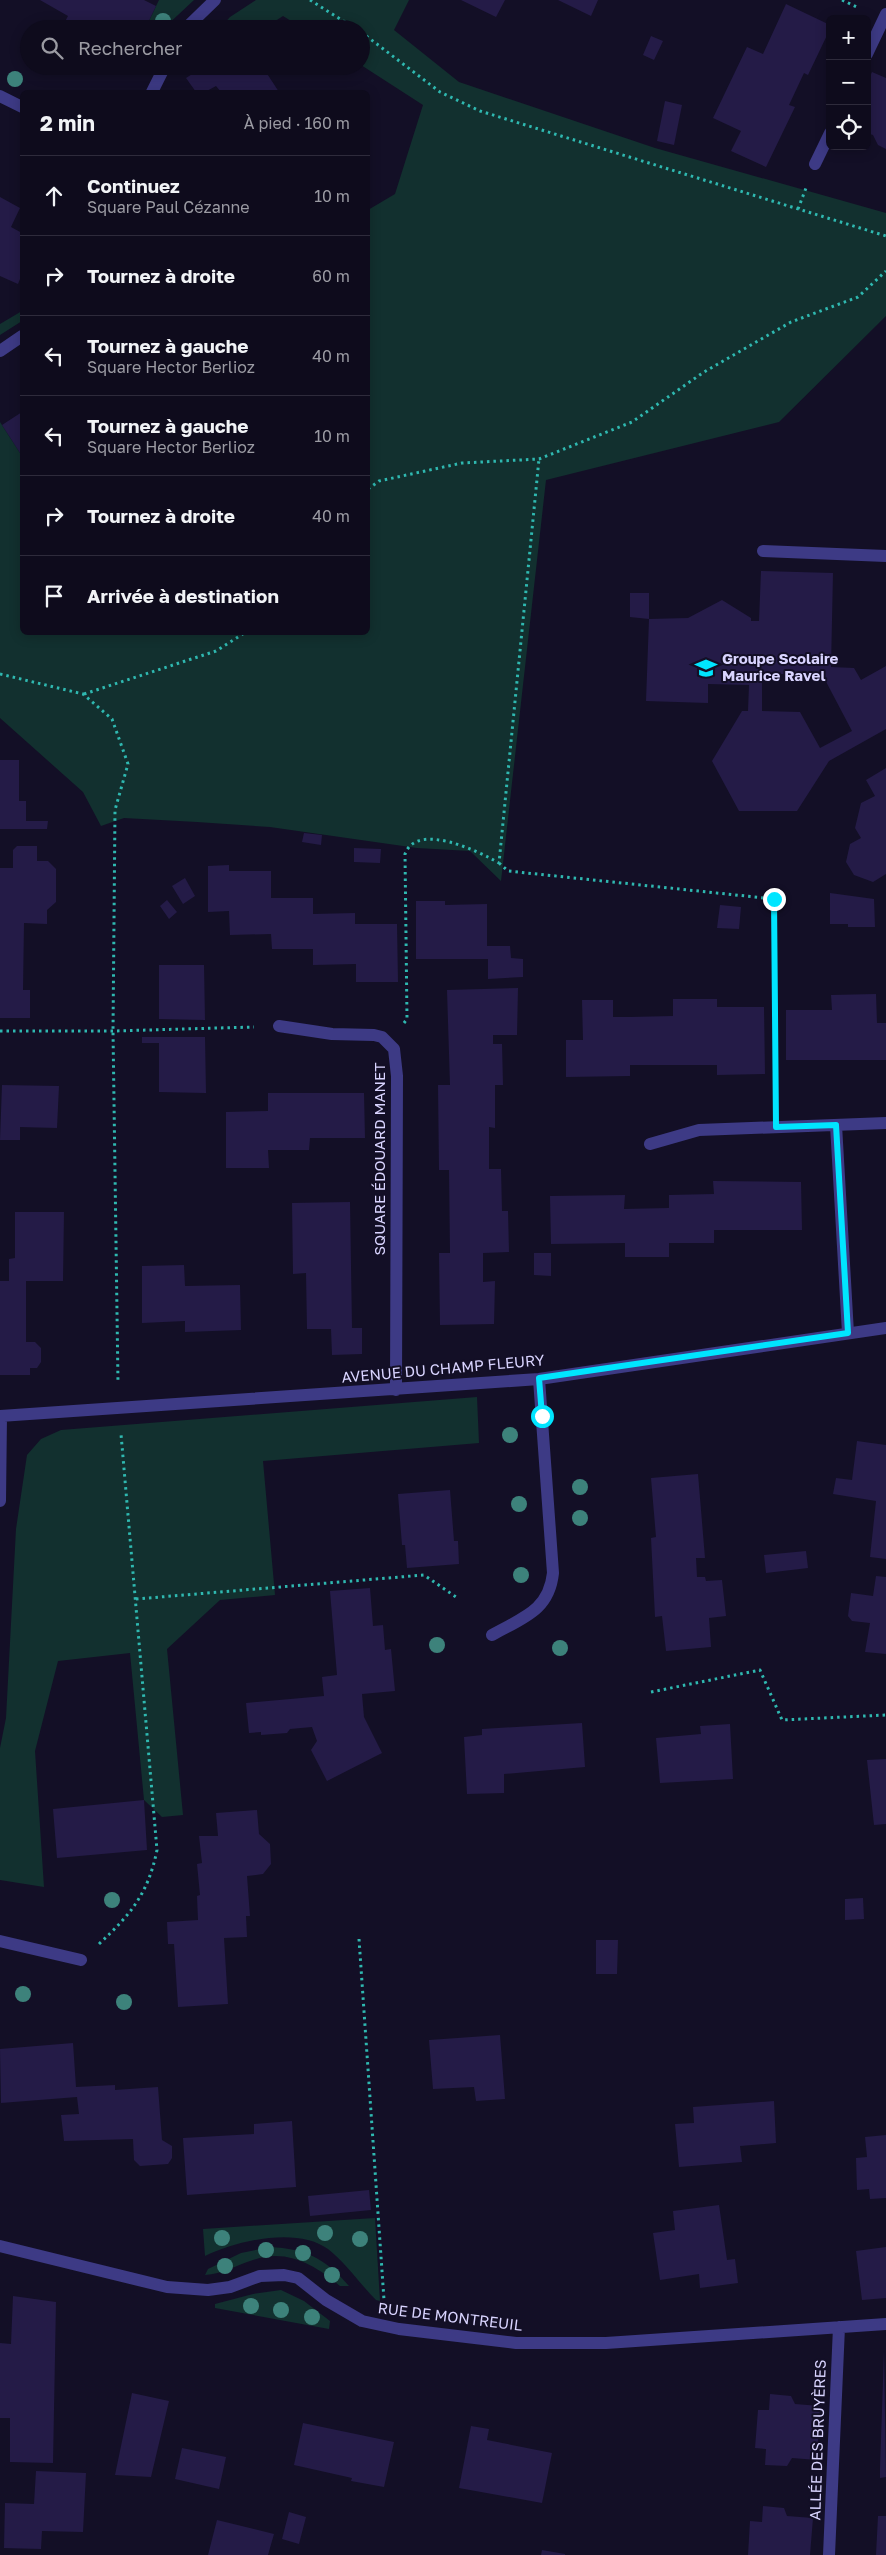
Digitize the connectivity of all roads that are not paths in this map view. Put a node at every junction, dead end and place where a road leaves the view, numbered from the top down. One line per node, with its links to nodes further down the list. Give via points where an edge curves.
1 (215, 0): 3 (street)
2 (886, 14): 4 (street)
3 (194, 20)
4 (871, 46)
5 (160, 75): 6 (street)
6 (153, 90)
7 (0, 96): 8 (street)
8 (20, 106)
9 (826, 141): 10 (street)
10 (815, 164)
11 (20, 337): 12 (street)
12 (0, 351)
13 (763, 551): 14 (street)
14 (886, 556)
15 (279, 1026): 22 (street, SQUARE ÉDOUARD MANET, via 332,1034 374,1035 388,1042 396,1057)
16 (886, 1123): 17 (street)
17 (836, 1125): 18 (street, via 699,1130); 20 (street)
18 (650, 1144)
19 (886, 1328): 20 (street, AVENUE DU CHAMP FLEURY)
20 (848, 1333): 21 (street, AVENUE DU CHAMP FLEURY)
21 (539, 1378): 22 (street, AVENUE DU CHAMP FLEURY); 25 (street, via 552,1586 540,1607)
22 (396, 1390): 23 (street, AVENUE DU CHAMP FLEURY)
23 (1, 1416): 24 (street)
24 (0, 1500)
25 (492, 1634)
26 (0, 1941): 27 (street)
27 (81, 1960)
28 (0, 2246): 30 (street, RUE DE MONTREUIL, via 167,2287 196,2290 220,2289 260,2276 284,2275 298,2278 326,2300 362,2321 491,2340 606,2343)
29 (886, 2324): 30 (street, RUE DE MONTREUIL)
30 (839, 2327): 31 (street, ALLÉE DES BRUYÈRES)
31 (829, 2555)

